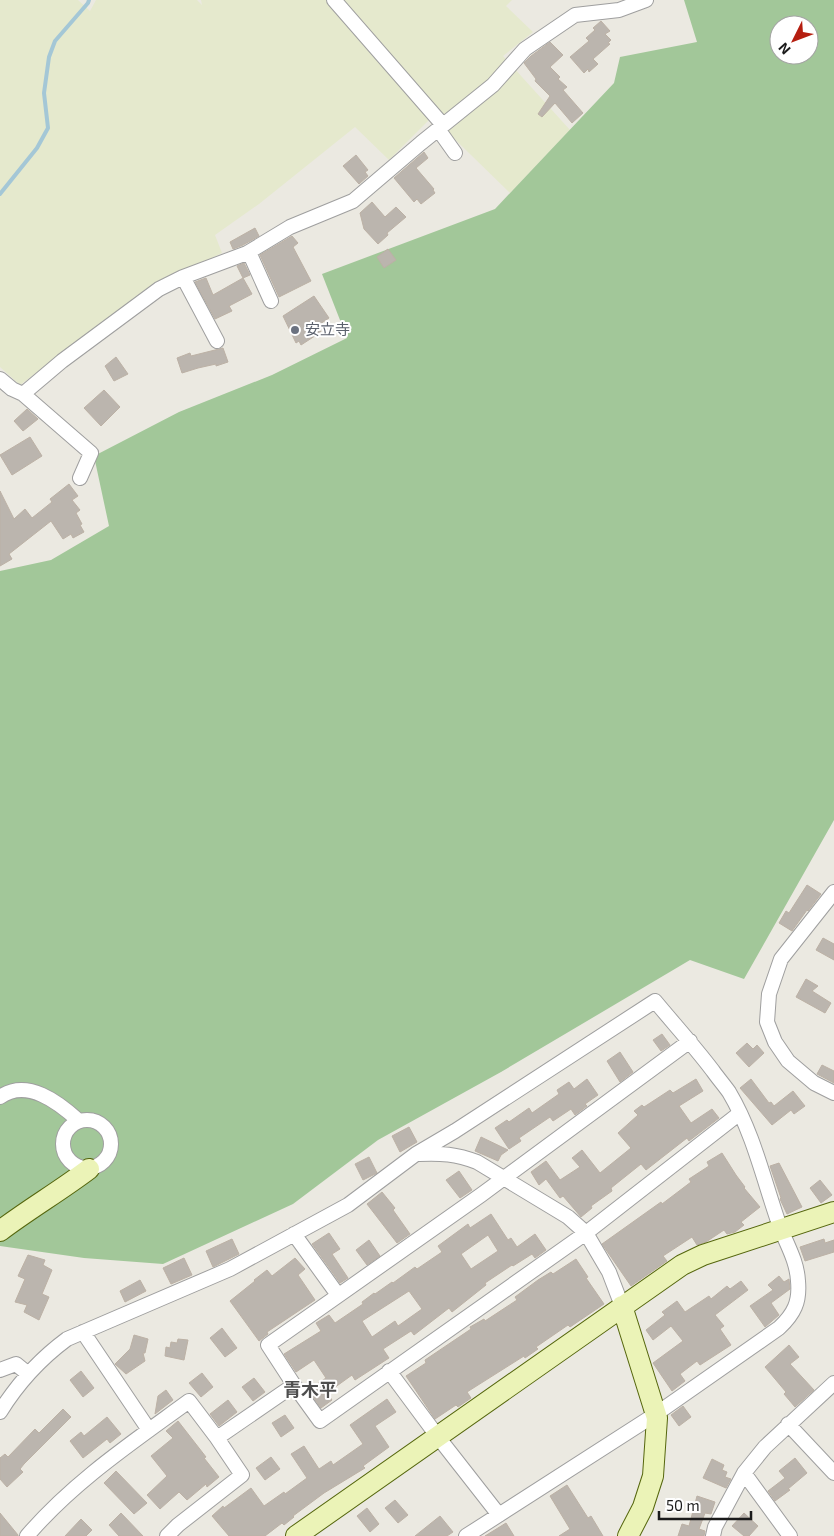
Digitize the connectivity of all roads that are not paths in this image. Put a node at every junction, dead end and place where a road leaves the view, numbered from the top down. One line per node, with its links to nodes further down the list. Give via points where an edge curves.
1 (334, 0): 3 (street)
2 (646, 0): 3 (street, via 619,10 576,15 525,49 493,85)
3 (441, 127): 4 (street); 5 (street, via 353,200 290,227)
4 (455, 152)
5 (249, 252): 6 (street); 7 (street)
6 (183, 277): 8 (street); 10 (street, via 159,289 108,325)
7 (270, 301)
8 (217, 341)
9 (0, 379): 10 (street)
10 (23, 394): 11 (street, via 91,454)
11 (80, 478)
12 (834, 892): 14 (street, via 781,959 769,994 767,1022 788,1061 814,1083)
13 (690, 1042): 16 (street); 18 (street, via 655,1001); 20 (street)
14 (834, 1094)
15 (0, 1097): 17 (street, via 24,1090 42,1094)
16 (740, 1113): 22 (street); 24 (street)
17 (78, 1121): 19 (street, via 67,1129 62,1142 65,1156 75,1166); 19 (street, via 92,1120 105,1126 111,1139 110,1153 102,1164)
18 (416, 1154): 20 (street, via 460,1156); 25 (street, via 348,1204)
19 (89, 1169): 23 (street)
20 (503, 1179): 24 (street, via 568,1217); 26 (street)
21 (834, 1212): 22 (street)
22 (781, 1229): 27 (street, via 702,1254); 35 (street, via 793,1257 798,1281 797,1302 791,1316 780,1328)
23 (0, 1231)
24 (586, 1233): 27 (street, via 609,1272); 30 (street)
25 (294, 1234): 26 (street); 28 (street, via 230,1269)
26 (338, 1295): 33 (street, via 268,1345)
27 (622, 1306): 35 (street); 38 (street)
28 (83, 1332): 31 (street, via 67,1338); 37 (street)
29 (0, 1370): 31 (street, via 16,1364)
30 (389, 1371): 33 (street, via 320,1421); 38 (street)
31 (27, 1373): 34 (street)
32 (834, 1383): 36 (street)
33 (294, 1385): 39 (street)
34 (0, 1412)
35 (656, 1414): 42 (street); 47 (street, via 653,1476 643,1507)
36 (788, 1424): 40 (street); 41 (street)
37 (149, 1430): 39 (street, via 189,1401); 44 (street, via 94,1471 46,1514)
38 (438, 1436): 42 (street); 45 (street)
39 (217, 1438): 43 (street, via 242,1475 178,1525)
40 (744, 1473): 48 (street); 49 (street)
41 (834, 1473)
42 (499, 1515): 46 (street)
43 (170, 1535)
44 (28, 1536)
45 (296, 1536)
46 (466, 1536)
47 (628, 1536)
48 (713, 1536)
49 (790, 1536)

